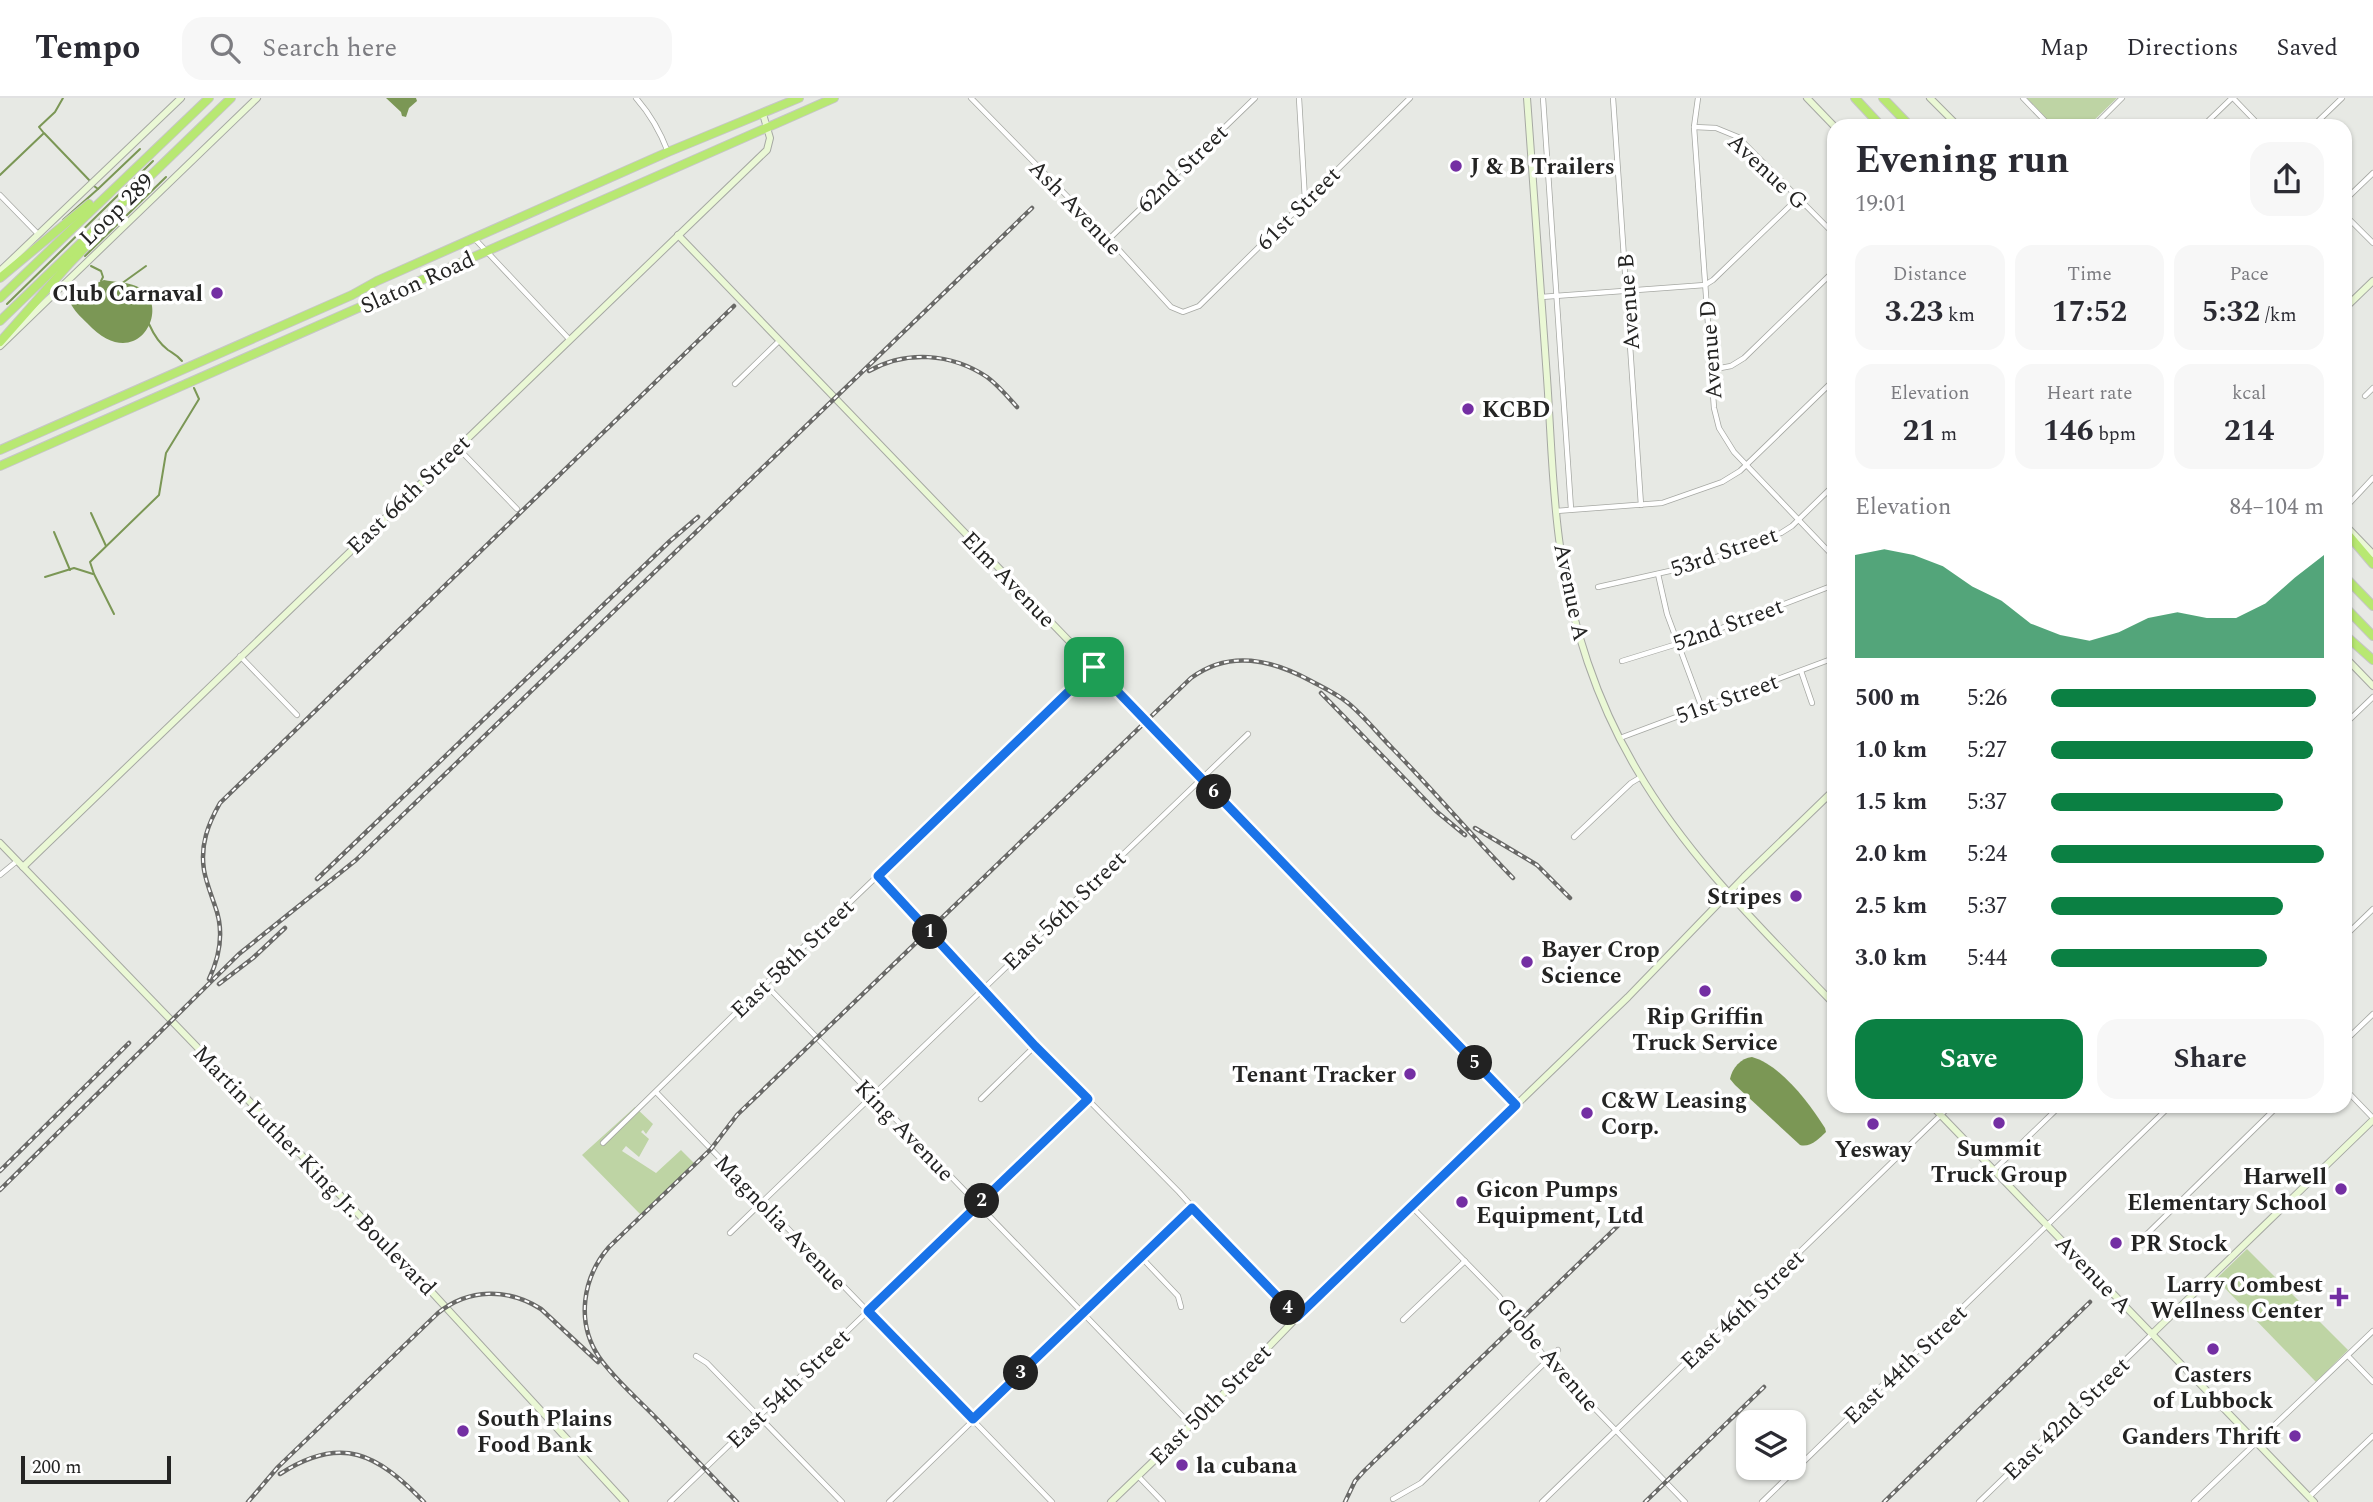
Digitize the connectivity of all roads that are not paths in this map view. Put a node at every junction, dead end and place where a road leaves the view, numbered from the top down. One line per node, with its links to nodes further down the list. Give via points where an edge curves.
1 (181, 98): 49 (main road)
2 (209, 98): 35 (highway, Loop 289)
3 (231, 98): 38 (highway, Loop 289)
4 (257, 98): 69 (main road)
5 (636, 98): 39 (street, via 661,132)
6 (799, 98): 24 (highway, Slaton Road)
7 (834, 98): 37 (highway, Slaton Road)
8 (971, 98): 52 (street, Ash Avenue)
9 (1255, 98): 52 (street, 62nd Street)
10 (1299, 98): 46 (street)
11 (1410, 98): 46 (street, 61st Street)
12 (1527, 98): 62 (main road, Avenue A)
13 (1543, 98): 61 (street, Avenue A)
14 (1613, 98): 60 (street, Avenue B)
15 (1698, 98): 36 (street, Avenue D)
16 (1807, 98): 25 (main road)
17 (1855, 98): 26 (highway); 27 (highway)
18 (1883, 98): 28 (highway)
19 (1930, 98): 29 (main road)
20 (2023, 98): 30 (street)
21 (2122, 98): 31 (street)
22 (2233, 98): 32 (street); 33 (street)
23 (2342, 98): 34 (street)
24 (763, 114): 37 (main road); 39 (highway, Slaton Road)
25 (1827, 119)
26 (1870, 119)
27 (1874, 119)
28 (1903, 119)
29 (1951, 119)
30 (2043, 119)
31 (2101, 119)
32 (2210, 119)
33 (2253, 119)
34 (2320, 119)
35 (179, 127): 56 (highway); 63 (highway, Loop 289)
36 (1694, 127): 45 (street, Avenue G, via 1716,128 1738,137); 59 (street, Avenue D)
37 (768, 128): 42 (highway, Slaton Road); 50 (main road, East 66th Street, via 767,150)
38 (190, 138): 66 (highway, Loop 289); 69 (highway, via 69,264)
39 (668, 152): 41 (highway, Slaton Road)
40 (2373, 173): 43 (street)
41 (620, 174): 42 (highway); 51 (highway, Slaton Road)
42 (626, 191): 54 (highway, Slaton Road)
43 (2352, 193)
44 (0, 195): 49 (street)
45 (1798, 198): 48 (street, Avenue G); 59 (street)
46 (1305, 201): 65 (street, 61st Street, via 1199,306)
47 (2352, 222): 53 (street)
48 (1827, 227)
49 (38, 234): 55 (main road)
50 (678, 234): 67 (main road, East 66th Street); 68 (main road, Elm Avenue)
51 (474, 238): 54 (street); 75 (highway, Slaton Road)
52 (1109, 239): 65 (street, Ash Avenue, via 1171,307)
53 (2373, 243)
54 (486, 252): 67 (street); 77 (highway, Slaton Road)
55 (0, 271)
56 (0, 278)
57 (1827, 278): 70 (street, via 1744,358)
58 (2373, 281): 64 (main road)
59 (1705, 285): 60 (street); 70 (street, Avenue D)
60 (1627, 291): 61 (street); 84 (street, Avenue B)
61 (1557, 296): 62 (street); 86 (street, Avenue A)
62 (1541, 297): 87 (main road, Avenue A)
63 (0, 298)
64 (2352, 301)
65 (1183, 312)
66 (0, 321)
67 (569, 339): 76 (main road, East 66th Street)
68 (779, 341): 71 (street); 109 (main road, Elm Avenue)
69 (0, 344)
70 (1710, 370): 79 (street, Avenue D, via 1719,428)
71 (735, 384)
72 (1827, 387): 79 (street)
73 (2373, 388): 74 (street)
74 (2365, 396)
75 (34, 435): 77 (highway); 78 (highway, Slaton Road)
76 (457, 447): 85 (street); 103 (main road, East 66th Street)
77 (40, 449): 80 (highway, Slaton Road)
78 (0, 450)
79 (1746, 465): 84 (street, via 1722,482 1675,499); 88 (street, Avenue D)
80 (0, 466)
81 (2373, 478): 83 (street)
82 (1827, 492): 88 (street, 53rd Street)
83 (2352, 500)
84 (1641, 505): 86 (street)
85 (517, 509)
86 (1572, 509): 87 (street)
87 (1556, 511): 118 (main road, Avenue A, via 1577,627)
88 (1798, 520): 91 (street, Avenue D); 94 (street, 53rd Street, via 1759,541)
89 (2352, 532): 92 (main road)
90 (2352, 539): 93 (highway)
91 (1827, 550)
92 (2373, 554)
93 (2373, 564)
94 (1658, 574): 96 (street, 53rd Street); 102 (street)
95 (2352, 584): 98 (highway)
96 (1598, 587)
97 (1827, 588): 102 (street, 52nd Street)
98 (2373, 606)
99 (2352, 614): 100 (highway)
100 (2373, 636)
101 (2352, 641): 105 (highway)
102 (1678, 643): 106 (street, 52nd Street); 114 (street)
103 (240, 656): 115 (street); 124 (main road, East 66th Street)
104 (1104, 659): 109 (street, East 58th Street)
105 (2373, 660)
106 (1622, 661)
107 (1827, 661): 110 (street, 51st Street)
108 (2352, 664): 111 (main road)
109 (1094, 667): 120 (main road, Elm Avenue); 126 (street, East 58th Street)
110 (1801, 671): 113 (street); 114 (street, 51st Street)
111 (2373, 686)
112 (2373, 697): 116 (street)
113 (1812, 703)
114 (1702, 708): 118 (street, 51st Street)
115 (297, 715)
116 (2352, 717)
117 (1248, 734): 120 (street, East 56th Street)
118 (1620, 738): 119 (main road, Avenue A)
119 (1641, 777): 122 (street); 127 (main road, Avenue A, via 1680,836)
120 (1201, 778): 131 (street, East 56th Street); 141 (main road, Elm Avenue)
121 (1827, 797): 127 (main road, East 50th Street)
122 (1574, 837)
123 (0, 843): 124 (main road, Martin Luther King Jr. Boulevard)
124 (20, 864): 125 (street, East 66th Street); 179 (main road, Martin Luther King Jr. Boulevard, via 393,1250)
125 (0, 875)
126 (878, 876): 130 (street, East 58th Street); 131 (street)
127 (1728, 894): 132 (main road, Avenue A); 141 (main road, East 50th Street)
128 (2373, 909): 129 (street)
129 (2352, 929)
130 (765, 985): 136 (street, East 58th Street); 137 (street, King Avenue)
131 (983, 989): 135 (street); 137 (street, East 56th Street)
132 (1827, 997)
133 (2373, 1014): 134 (street)
134 (2352, 1034)
135 (1035, 1046): 139 (street); 140 (street)
136 (656, 1092): 147 (street, East 58th Street); 149 (street, Magnolia Avenue)
137 (873, 1095): 149 (street, East 56th Street); 150 (street, King Avenue)
138 (2352, 1096): 146 (street)
139 (981, 1098)
140 (1088, 1099): 150 (street, East 54th Street); 152 (street)
141 (1516, 1105): 151 (main road, East 50th Street)
142 (2053, 1113): 148 (street)
143 (2163, 1113): 153 (street, East 44th Street)
144 (2271, 1113): 155 (street)
145 (1941, 1115): 148 (main road, Avenue A); 173 (street, East 46th Street)
146 (2373, 1119): 164 (main road)
147 (603, 1143)
148 (1994, 1170): 153 (main road, Avenue A)
149 (762, 1202): 154 (street, East 56th Street); 159 (street, Magnolia Avenue)
150 (978, 1205): 159 (street, East 54th Street); 160 (street, King Avenue)
151 (1411, 1206): 157 (street, Globe Avenue); 161 (main road, East 50th Street)
152 (1192, 1208): 156 (street); 161 (street)
153 (2047, 1225): 164 (main road, Avenue A); 188 (street, East 44th Street)
154 (730, 1233)
155 (2145, 1236)
156 (1141, 1257): 158 (street, via 1178,1296); 160 (street)
157 (1465, 1261): 162 (street); 168 (street, Globe Avenue, via 1509,1308)
158 (1181, 1307)
159 (868, 1311): 170 (street, East 54th Street); 171 (street, Magnolia Avenue)
160 (1082, 1314): 171 (street); 172 (street, King Avenue)
161 (1297, 1317): 172 (main road, East 50th Street)
162 (1404, 1320)
163 (2373, 1331): 167 (street)
164 (2152, 1334): 175 (main road, Avenue A); 189 (street, East 42nd Street)
165 (1558, 1350): 168 (street)
166 (696, 1356): 170 (street)
167 (2348, 1356): 169 (street); 175 (street)
168 (1548, 1360): 173 (street, Globe Avenue); 177 (street, via 1421,1483)
169 (2373, 1382)
170 (760, 1417): 180 (street, East 54th Street); 181 (street)
171 (973, 1419): 182 (street); 183 (street, Magnolia Avenue)
172 (1191, 1425): 176 (main road, East 50th Street)
173 (1616, 1430): 186 (street, East 46th Street); 187 (street, Globe Avenue)
174 (2373, 1436): 178 (street)
175 (2258, 1444): 178 (main road, Avenue A); 190 (street)
176 (1138, 1476): 184 (main road, East 50th Street); 185 (street)
177 (1393, 1499)
178 (2311, 1500)
179 (625, 1502)
180 (670, 1502)
181 (842, 1502)
182 (889, 1502)
183 (1052, 1502)
184 (1111, 1502)
185 (1163, 1502)
186 (1542, 1502)
187 (1685, 1502)
188 (1762, 1502)
189 (1979, 1502)
190 (2194, 1502)

